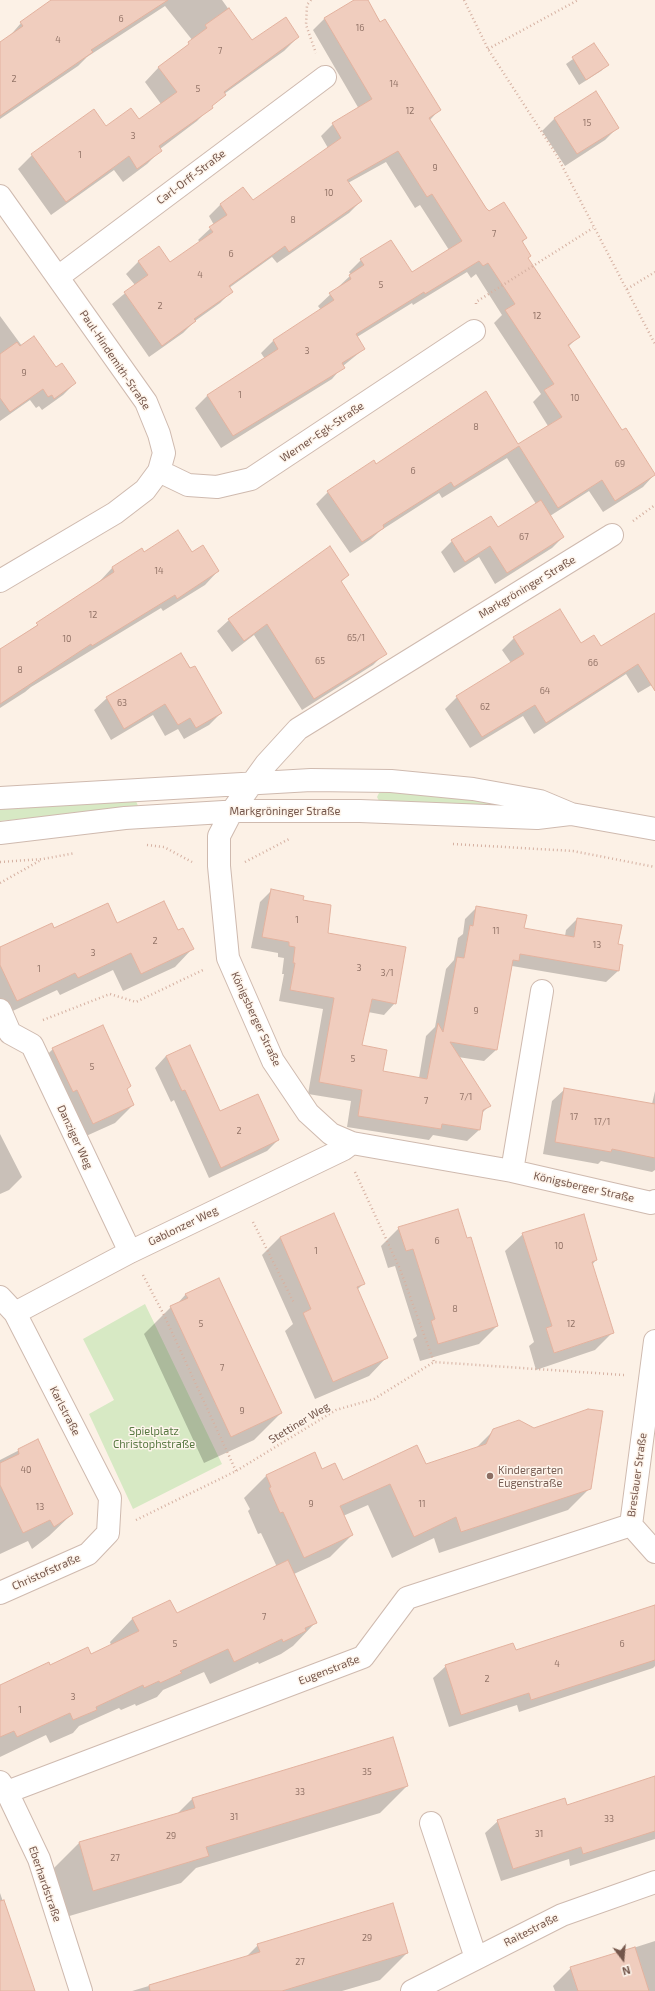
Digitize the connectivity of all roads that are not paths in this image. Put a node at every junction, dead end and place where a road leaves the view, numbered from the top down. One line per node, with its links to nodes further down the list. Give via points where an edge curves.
1 (325, 77): 3 (street, Carl-Orff-Straße)
2 (0, 196): 3 (street, Paul-Hindemith-Straße)
3 (58, 277): 5 (street, Paul-Hindemith-Straße, via 146,402 164,453)
4 (474, 331): 5 (street, Werner-Egk-Straße, via 251,479 217,487 188,485)
5 (159, 471): 7 (street, Paul-Hindemith-Straße, via 145,490 116,513)
6 (612, 535): 8 (street, Markgröninger Straße, via 312,719 282,745)
7 (0, 581)
8 (253, 783): 9 (street, Markgröninger Straße); 10 (street, Königsberger Straße); 11 (street, Markgröninger Straße, via 311,780 392,781 473,789 540,801)
9 (0, 798)
10 (232, 811): 11 (street, Markgröninger Straße, via 360,811 537,818); 13 (street, Markgröninger Straße, via 125,818); 16 (street, Königsberger Straße, via 219,836 219,866 228,958 273,1061 308,1113)
11 (571, 814): 12 (street, Markgröninger Straße)
12 (655, 829)
13 (0, 832)
14 (542, 991): 17 (street)
15 (0, 1010): 19 (street, Danziger Weg, via 10,1033 32,1045)
16 (348, 1146): 17 (street, Königsberger Straße); 19 (street, Gablonzer Weg)
17 (512, 1170): 18 (street, Königsberger Straße)
18 (654, 1207)
19 (130, 1252): 21 (street, Gablonzer Weg)
20 (0, 1296): 21 (street, Karlstraße)
21 (16, 1313): 24 (street, Karlstraße, via 110,1498)
22 (655, 1341): 23 (street, Breslauer Straße)
23 (631, 1526): 25 (street, Breslauer Straße); 27 (street, Eugenstraße, via 407,1598 364,1657)
24 (108, 1533): 26 (street, Christofstraße, via 88,1554)
25 (655, 1552)
26 (0, 1593)
27 (3, 1787): 31 (street, Eberhardstraße, via 39,1859)
28 (431, 1823): 30 (street)
29 (655, 1882): 30 (street, Raitestraße, via 562,1915)
30 (476, 1958): 32 (street, Raitestraße)
31 (81, 1991)
32 (412, 1991)

